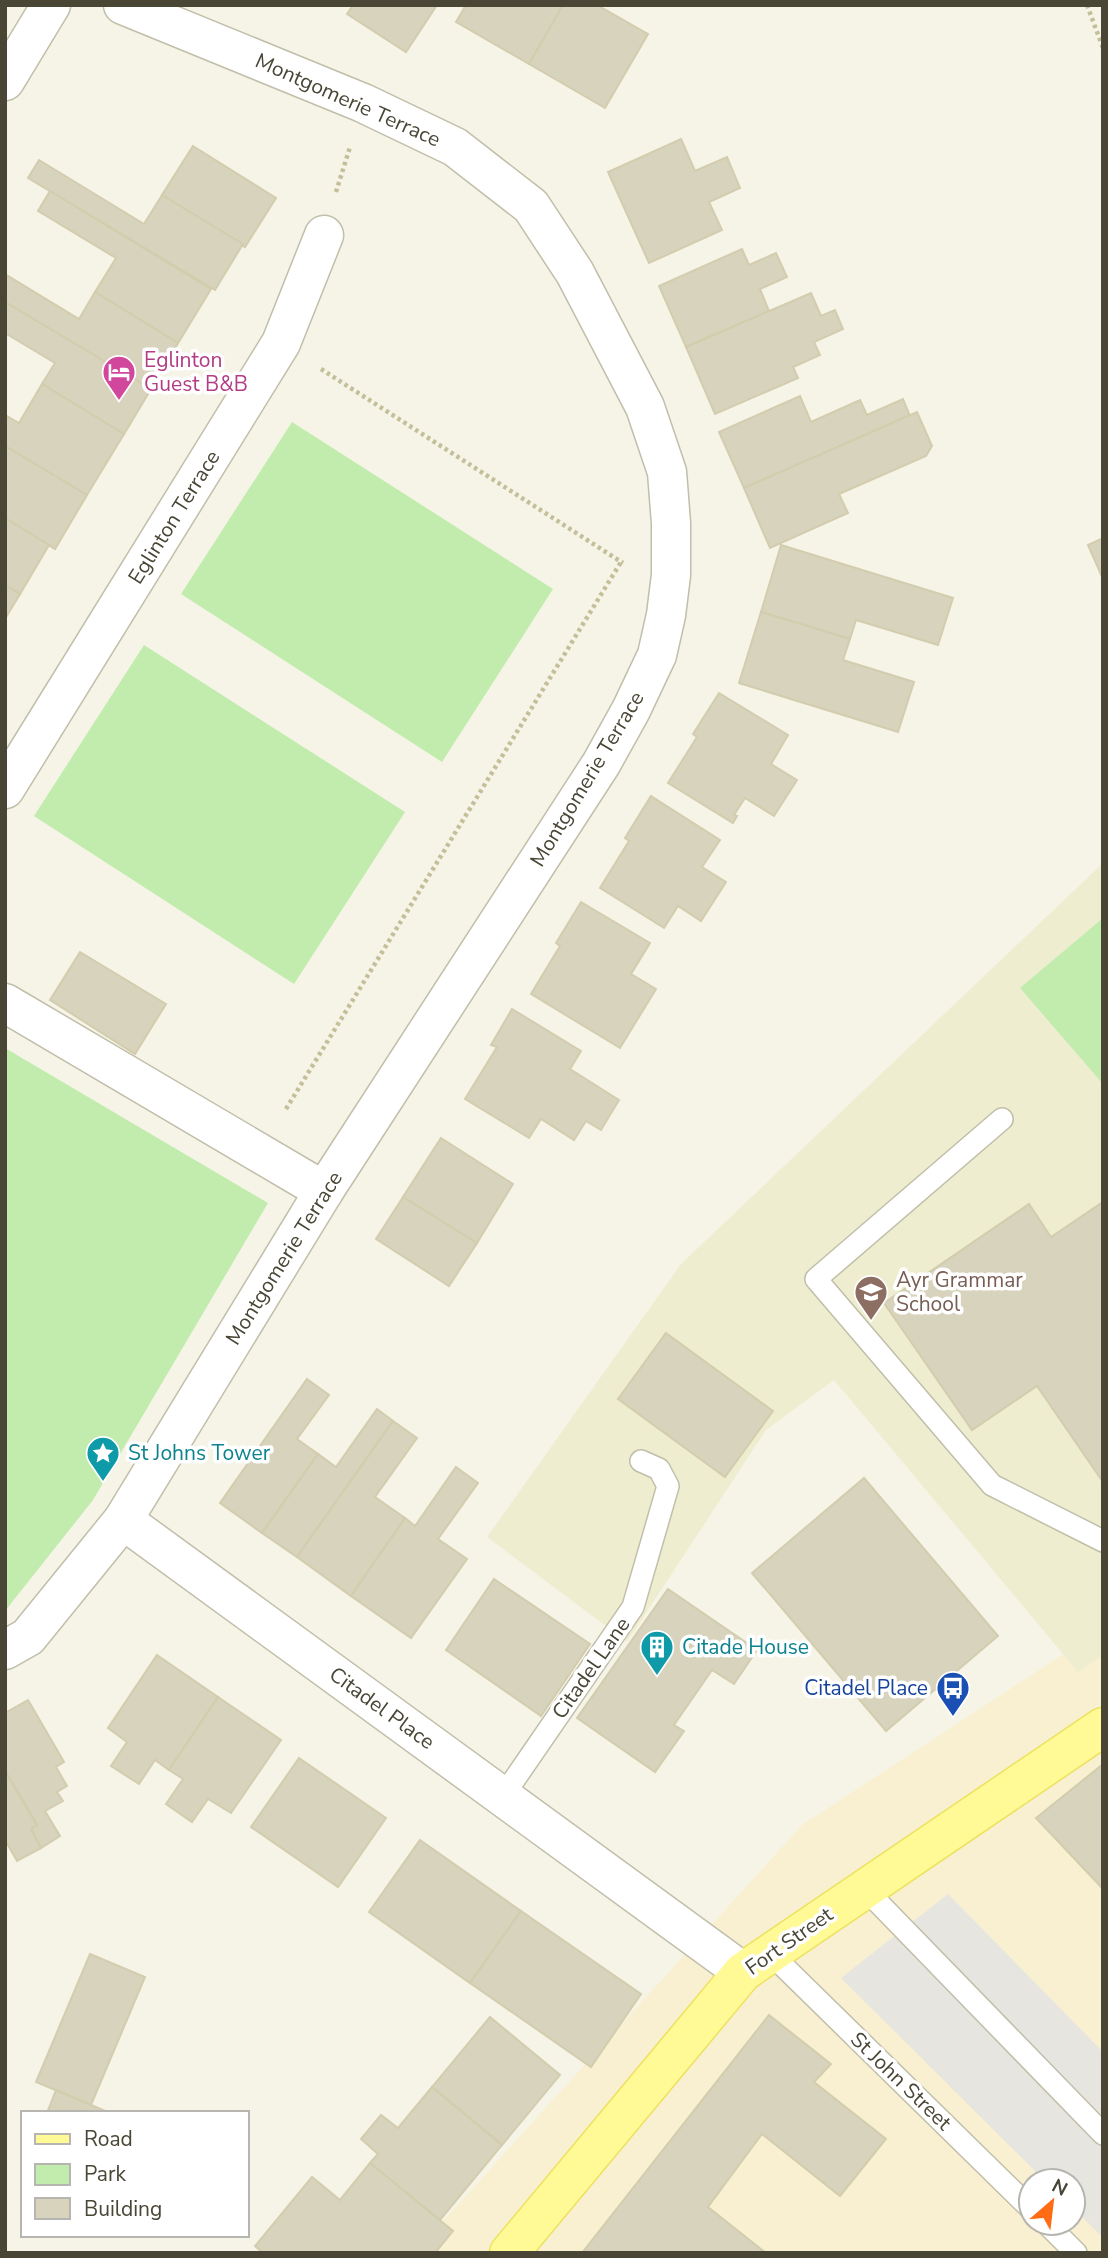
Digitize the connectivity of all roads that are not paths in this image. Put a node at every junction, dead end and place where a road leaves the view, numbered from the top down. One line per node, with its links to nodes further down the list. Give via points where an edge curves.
1 (51, 5): 3 (street)
2 (123, 5): 8 (street, Montgomerie Terrace, via 363,103 455,147 531,206 613,342 645,407 667,472 671,575 666,615 657,655 631,710 601,764)
3 (5, 81)
4 (324, 234): 5 (street, Eglinton Terrace, via 281,343)
5 (5, 789)
6 (5, 1003): 8 (street)
7 (1002, 1119): 11 (lane, via 816,1279 992,1485)
8 (324, 1191): 10 (street, Montgomerie Terrace)
9 (641, 1461): 14 (lane, Citadel Lane, via 659,1469 668,1486 633,1607)
10 (122, 1520): 12 (street, Montgomerie Terrace, via 28,1637); 14 (street, Citadel Place)
11 (1103, 1541)
12 (5, 1650)
13 (1103, 1727): 15 (main road, Fort Street)
14 (503, 1796): 16 (street, Citadel Place)
15 (865, 1889): 16 (main road, Fort Street); 17 (lane)
16 (757, 1962): 18 (lane, St John Street); 20 (main road, Fort Street)
17 (1103, 2134)
18 (1017, 2196)
19 (1059, 2237): 21 (lane)
20 (509, 2253)
21 (1076, 2253)

